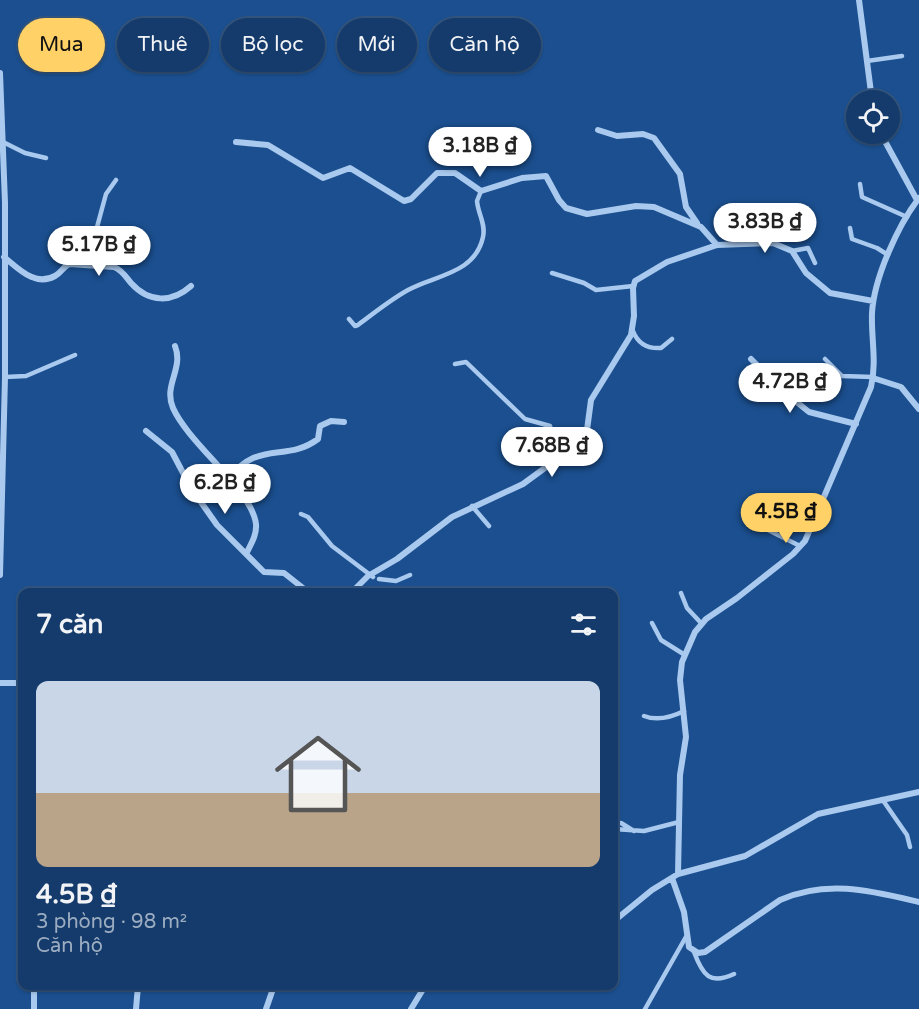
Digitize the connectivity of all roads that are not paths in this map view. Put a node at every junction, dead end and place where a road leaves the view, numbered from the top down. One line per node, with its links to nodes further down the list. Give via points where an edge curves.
1 (859, 0): 3 (street)
2 (902, 56): 3 (lane)
3 (867, 61): 5 (street)
4 (0, 73): 7 (street)
5 (871, 90)
6 (598, 130): 17 (street, via 617,136 643,134 654,138 680,174 687,211)
7 (3, 142): 10 (lane); 15 (street)
8 (236, 142): 13 (street, via 268,146 322,178 350,168 399,200 411,199 437,173 455,173)
9 (887, 144): 14 (street)
10 (46, 158)
11 (116, 180): 24 (lane, via 106,194)
12 (860, 184): 16 (lane, via 862,197)
13 (481, 192): 17 (street, via 522,178 546,176 559,200 577,212 654,207); 29 (lane, via 477,201 484,236 472,260 396,297 358,325)
14 (918, 199): 16 (street)
15 (2, 203): 22 (street)
16 (908, 217): 21 (street)
17 (701, 227): 19 (street)
18 (850, 228): 21 (lane, via 852,239)
19 (717, 246): 20 (street, via 773,243); 27 (street, via 667,262 638,277)
20 (792, 252): 23 (lane, via 808,248); 28 (street, via 806,273 830,293)
21 (888, 255): 28 (street)
22 (4, 258): 24 (street, via 38,279 56,276 69,264); 37 (street)
23 (815, 263)
24 (87, 264): 26 (street, via 117,268 133,285 164,300 180,296)
25 (552, 273): 27 (lane, via 596,290)
26 (191, 286)
27 (633, 286): 30 (street)
28 (873, 301): 38 (street)
29 (349, 319)
30 (632, 328): 31 (lane, via 637,340 650,347 660,348); 43 (street, via 626,346 591,399 586,435)
31 (672, 339)
32 (175, 346): 46 (street, via 179,359 169,390 173,408 188,434)
33 (75, 355): 37 (lane, via 26,376)
34 (751, 359): 41 (street, via 809,412)
35 (825, 359): 38 (lane, via 842,376)
36 (455, 364): 43 (lane, via 466,362 525,419 550,426 555,441)
37 (5, 377): 44 (street)
38 (873, 377): 39 (street, via 901,387); 41 (street)
39 (919, 409)
40 (344, 422): 46 (street, via 331,421 320,426 318,439 300,450 272,452 246,460)
41 (855, 424): 52 (street, via 813,527)
42 (146, 431): 53 (street, via 172,452 217,525)
43 (566, 453): 48 (street, via 523,484)
44 (1, 454): 54 (street)
45 (261, 474): 47 (lane)
46 (228, 480): 47 (street)
47 (241, 495): 53 (street, via 256,521)
48 (472, 506): 51 (lane); 56 (street)
49 (767, 512): 52 (lane, via 765,529)
50 (301, 514): 56 (lane, via 332,546)
51 (489, 526)
52 (800, 546): 62 (street)
53 (246, 554): 58 (street, via 264,573 284,573)
54 (0, 575)
55 (410, 575): 57 (lane, via 396,581)
56 (370, 576): 59 (street)
57 (379, 579)
58 (303, 588)
59 (356, 588)
60 (681, 593): 62 (lane, via 687,609)
61 (652, 623): 63 (lane, via 661,640)
62 (701, 623): 63 (street)
63 (685, 655): 66 (street, via 680,671)
64 (0, 683): 65 (street)
65 (18, 683)
66 (684, 711): 67 (lane, via 652,719); 71 (street, via 686,745 680,775)
67 (644, 716)
68 (919, 792): 69 (street)
69 (882, 799): 74 (lane, via 903,828); 75 (street, via 827,810 745,856)
70 (618, 821): 73 (lane)
71 (679, 822): 73 (lane); 75 (street)
72 (618, 830): 73 (lane)
73 (634, 831)
74 (910, 847)
75 (675, 876): 77 (street); 78 (street)
76 (919, 902): 79 (street, via 846,887 791,895 705,952)
77 (618, 918)
78 (687, 934): 79 (street); 89 (lane)
79 (694, 952): 80 (lane, via 701,969 713,980)
80 (734, 974)
81 (34, 990): 85 (street)
82 (138, 990): 86 (street)
83 (273, 990): 87 (street)
84 (423, 990): 88 (street)
85 (34, 1009)
86 (136, 1009)
87 (266, 1009)
88 (411, 1009)
89 (645, 1009)

